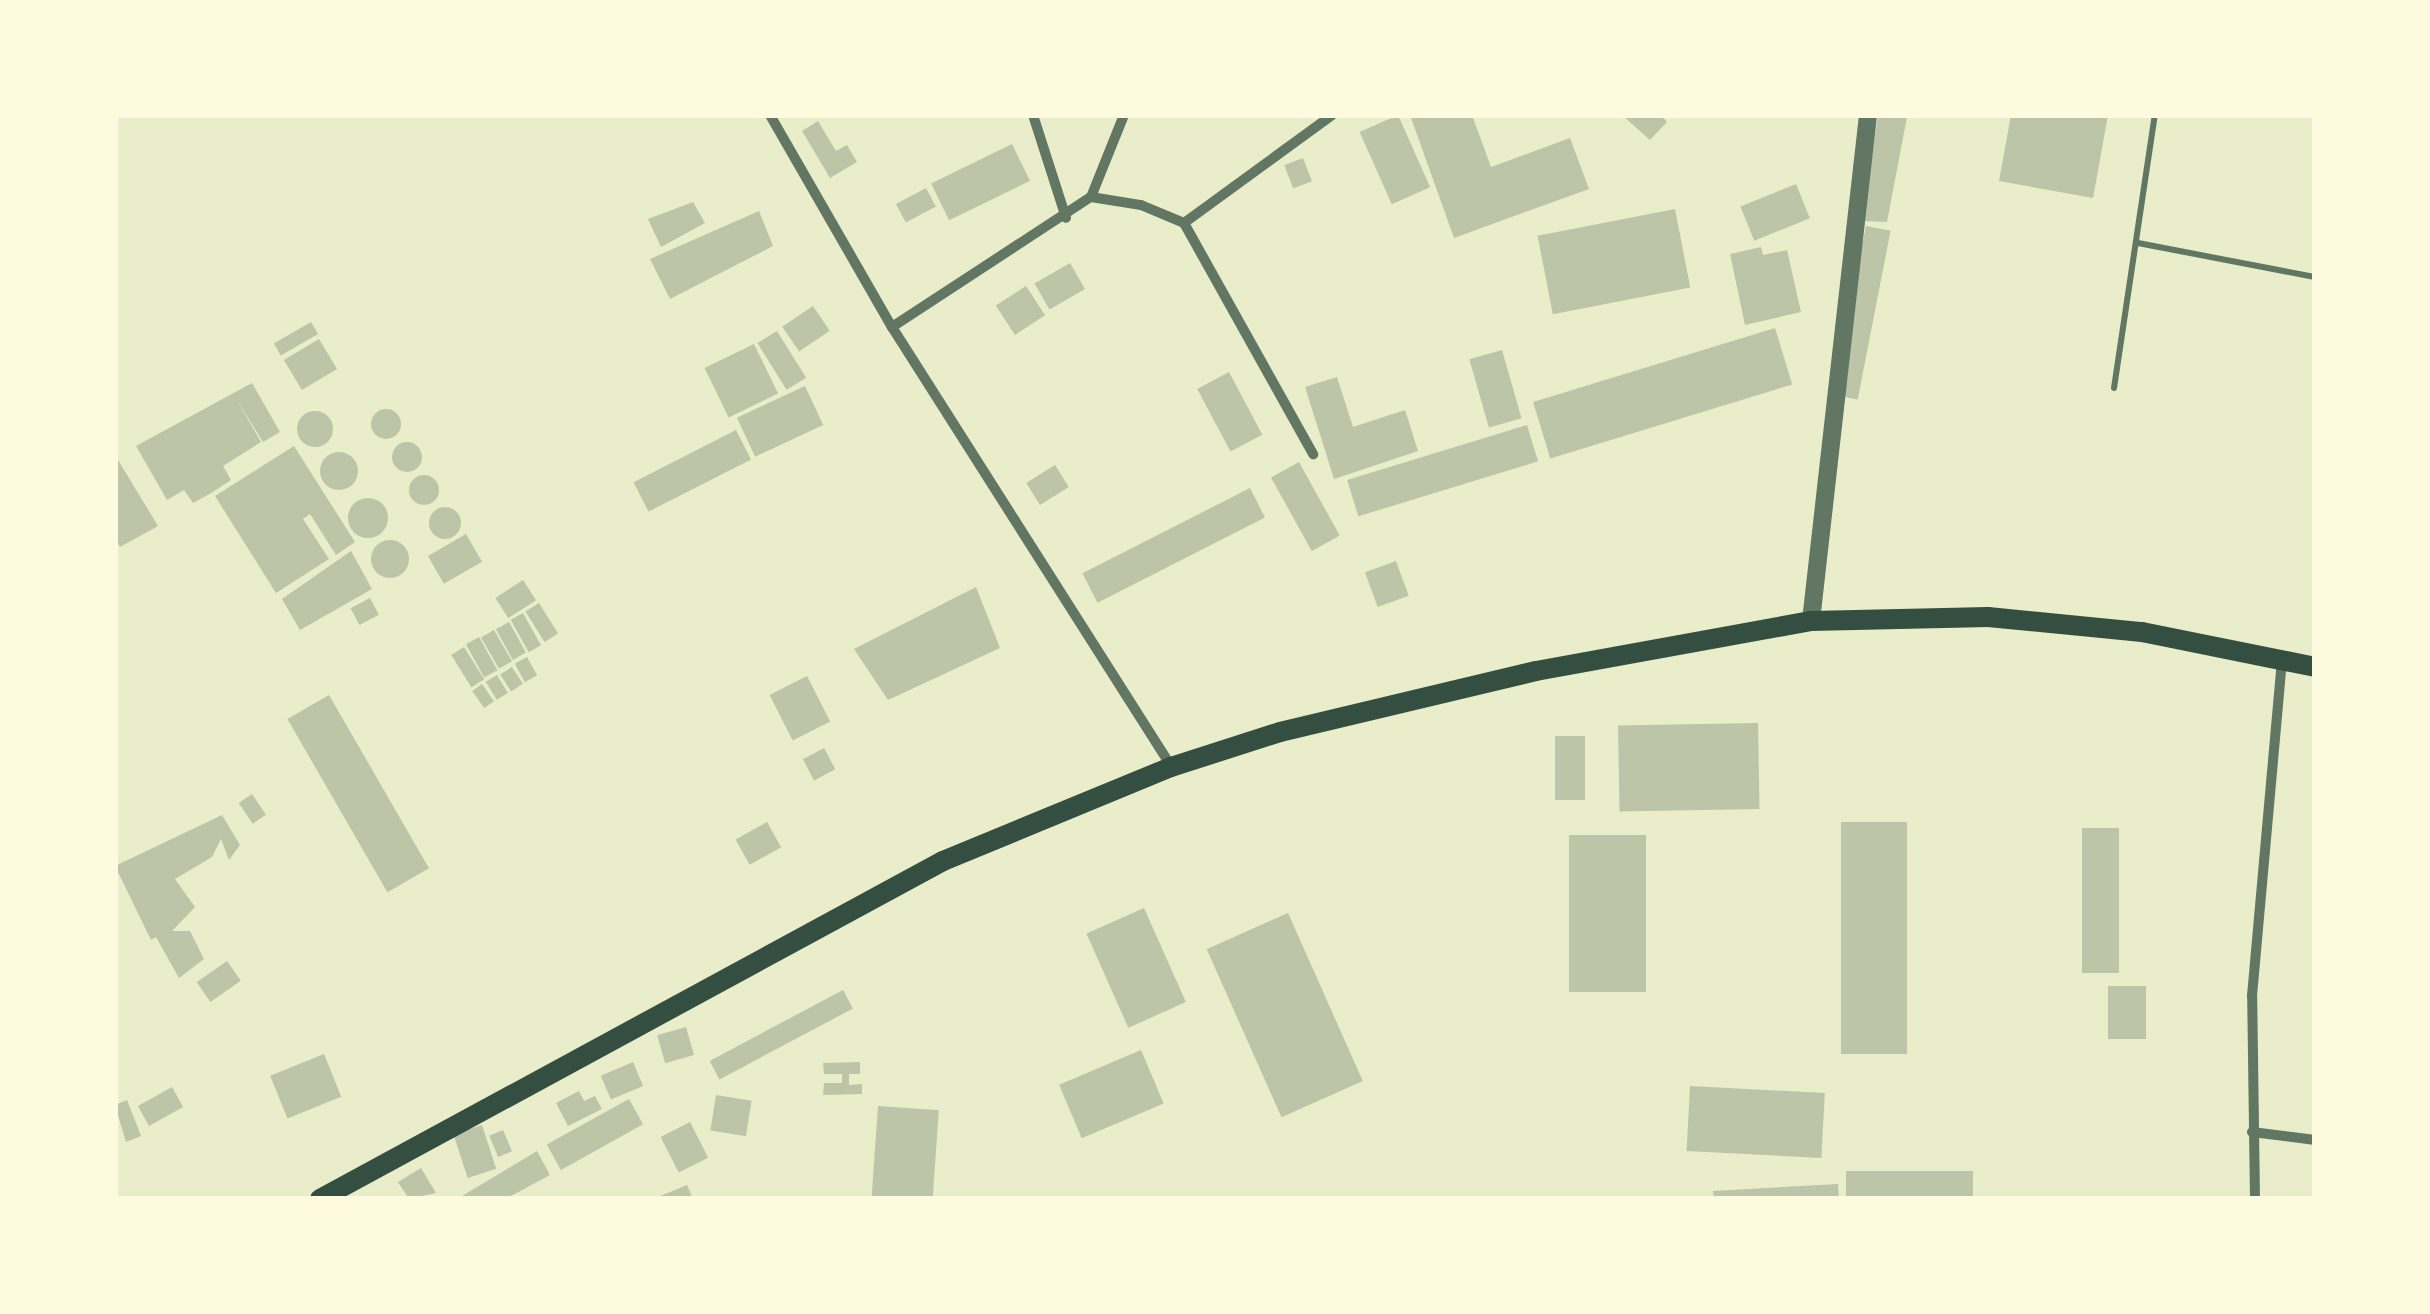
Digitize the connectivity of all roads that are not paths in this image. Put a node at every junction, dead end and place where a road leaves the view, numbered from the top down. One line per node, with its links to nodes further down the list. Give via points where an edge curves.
1 (770, 115): 12 (street)
2 (1032, 115): 8 (street)
3 (1124, 115): 7 (street)
4 (1332, 115): 9 (street)
5 (1868, 115): 15 (street)
6 (2155, 115): 10 (lane)
7 (1090, 197): 8 (street); 9 (street, via 1142,205)
8 (1066, 218): 12 (street)
9 (1184, 223): 14 (street)
10 (2138, 243): 11 (lane); 13 (lane)
11 (2315, 278)
12 (892, 327): 18 (street)
13 (2114, 388)
14 (1313, 454)
15 (1810, 622): 16 (main road, via 1988,618 2142,632); 18 (main road, via 1418,697)
16 (2282, 660): 17 (main road); 19 (street, via 2259,888)
17 (2315, 667)
18 (1171, 767): 21 (main road, via 943,860)
19 (2252, 1132): 20 (street); 22 (street)
20 (2315, 1140)
21 (320, 1199)
22 (2254, 1199)

